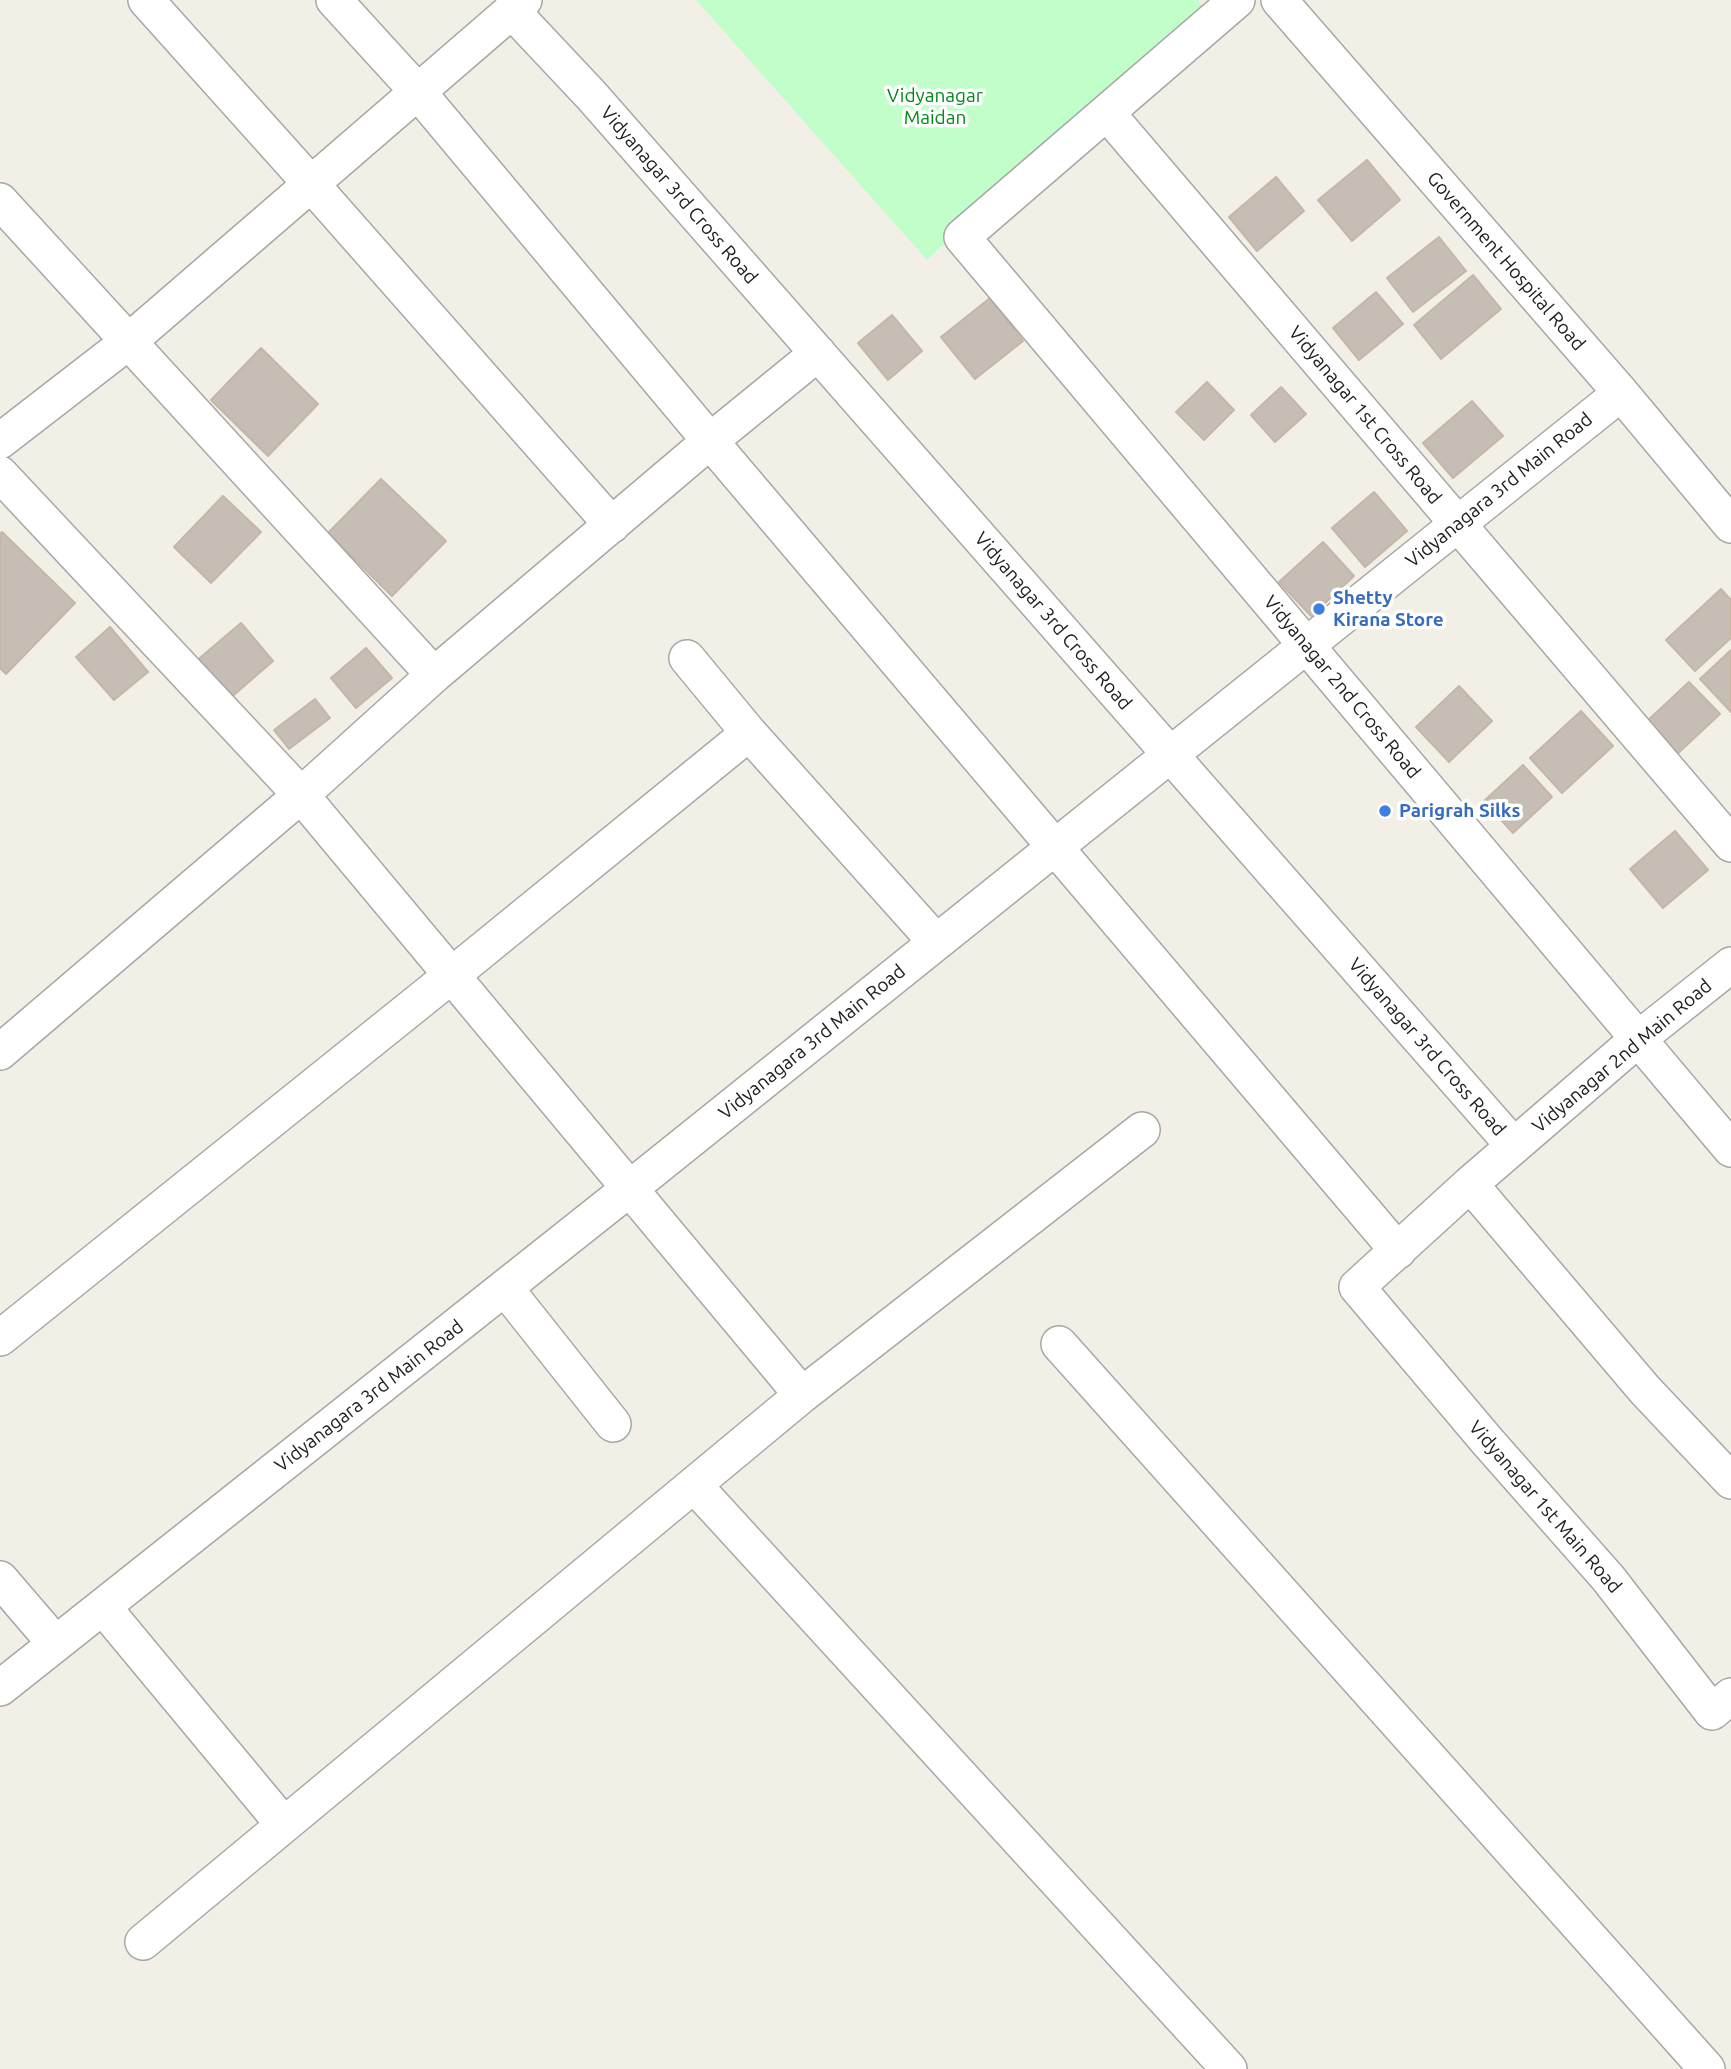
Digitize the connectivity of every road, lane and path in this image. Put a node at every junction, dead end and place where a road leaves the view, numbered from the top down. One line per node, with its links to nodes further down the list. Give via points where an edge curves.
1 (146, 0): 8 (street)
2 (334, 0): 6 (street)
3 (1237, 0): 7 (street)
4 (1279, 0): 12 (street, Government Hospital Road)
5 (517, 5): 6 (street); 11 (street, Vidyanagar 3rd Cross Road)
6 (418, 92): 8 (street); 14 (street)
7 (1107, 113): 16 (street, Vidyanagar 1st Cross Road); 19 (street, Vidyanagar 2nd Cross Road, via 962,237)
8 (312, 185): 10 (street); 18 (street)
9 (0, 201): 10 (street)
10 (128, 342): 13 (street); 21 (street)
11 (818, 353): 14 (street); 23 (street, Vidyanagar 3rd Cross Road)
12 (1620, 393): 16 (street, Vidyanagara 3rd Main Road); 17 (street, Government Hospital Road)
13 (0, 441)
14 (710, 441): 18 (street); 26 (street)
15 (0, 474): 24 (street)
16 (1458, 524): 19 (street, Vidyanagara 3rd Main Road); 25 (street, Vidyanagar 1st Cross Road)
17 (1731, 524)
18 (612, 525): 21 (street)
19 (1306, 645): 23 (street, Vidyanagara 3rd Main Road); 30 (street, Vidyanagar 2nd Cross Road)
20 (688, 658): 22 (street)
21 (434, 675): 24 (street)
22 (749, 733): 27 (street); 29 (street)
23 (1170, 755): 26 (street, Vidyanagara 3rd Main Road); 33 (street, Vidyanagar 3rd Cross Road)
24 (301, 795): 29 (street); 31 (street)
25 (1731, 844)
26 (1055, 847): 27 (street, Vidyanagara 3rd Main Road); 37 (street)
27 (936, 942): 36 (street, Vidyanagara 3rd Main Road)
28 (1731, 965): 30 (street, Vidyanagar 2nd Main Road)
29 (452, 975): 36 (street); 40 (street)
30 (1638, 1039): 33 (street, Vidyanagar 2nd Main Road); 34 (street, Vidyanagar 2nd Cross Road)
31 (0, 1052)
32 (1142, 1130): 42 (street)
33 (1514, 1146): 35 (street, Vidyanagar 2nd Main Road)
34 (1731, 1149)
35 (1470, 1184): 37 (street, Vidyanagar 2nd Main Road); 44 (street, via 1645,1390)
36 (629, 1189): 39 (street, Vidyanagara 3rd Main Road); 42 (street)
37 (1398, 1251): 38 (street, Vidyanagar 2nd Main Road)
38 (1357, 1287): 50 (street, Vidyanagar 1st Main Road)
39 (505, 1288): 43 (street); 47 (street, Vidyanagara 3rd Main Road)
40 (0, 1338)
41 (1059, 1344): 54 (street)
42 (802, 1395): 45 (street)
43 (613, 1424)
44 (1731, 1481)
45 (694, 1485): 51 (street); 53 (street)
46 (0, 1579): 48 (street)
47 (103, 1607): 48 (street, Vidyanagara 3rd Main Road); 51 (street)
48 (55, 1643): 49 (street, Vidyanagara 3rd Main Road)
49 (0, 1688)
50 (1725, 1713)
51 (284, 1825): 52 (street)
52 (143, 1942)
53 (1228, 2069)
54 (1707, 2069)

